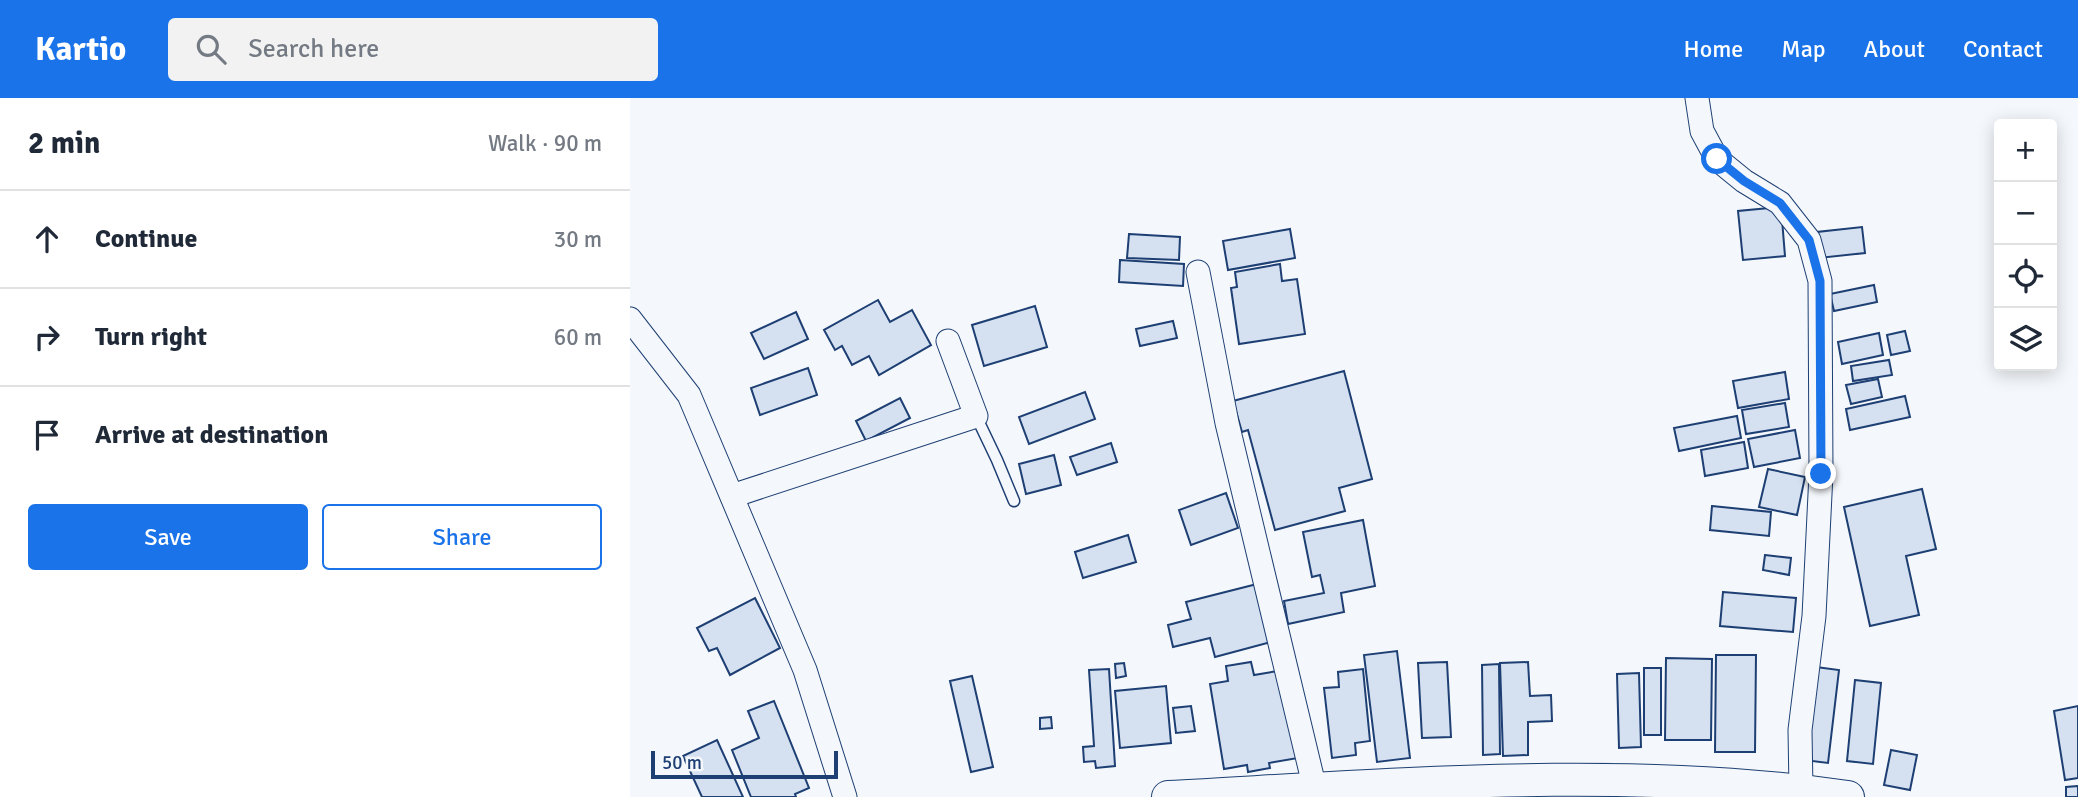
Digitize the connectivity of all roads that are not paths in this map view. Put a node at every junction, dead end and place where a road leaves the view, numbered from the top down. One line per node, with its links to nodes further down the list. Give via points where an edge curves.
1 (1697, 98): 9 (street, via 1702,131 1717,159 1780,203 1809,240 1820,281 1821,474 1814,616 1800,730)
2 (1198, 272): 8 (street, via 1227,423)
3 (630, 319): 6 (street, via 689,395)
4 (948, 341): 5 (street)
5 (976, 416): 6 (street); 7 (lane)
6 (732, 496): 10 (street, via 805,670)
7 (1014, 501)
8 (1315, 789): 9 (street, via 1701,783); 11 (street)
9 (1801, 790): 12 (street)
10 (845, 797)
11 (1168, 797)
12 (1848, 797)

